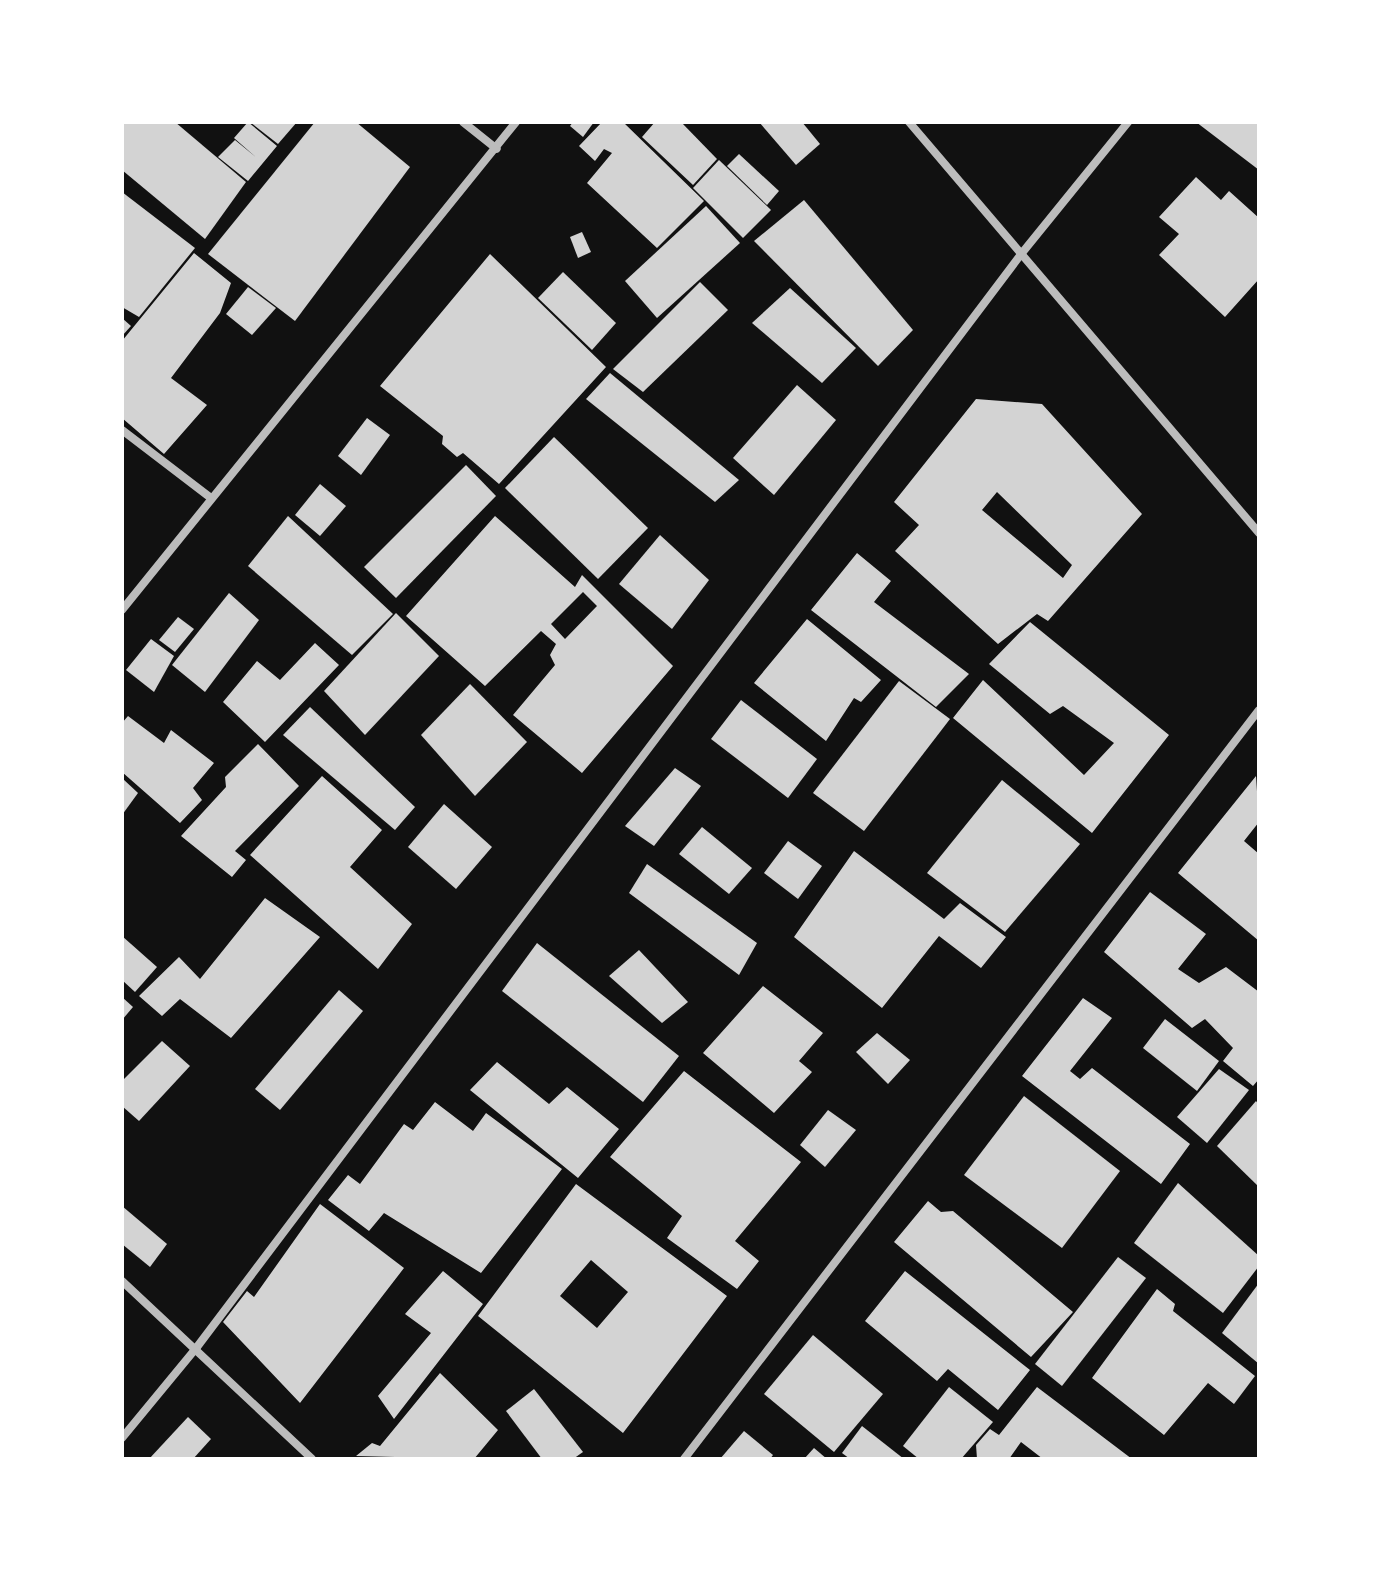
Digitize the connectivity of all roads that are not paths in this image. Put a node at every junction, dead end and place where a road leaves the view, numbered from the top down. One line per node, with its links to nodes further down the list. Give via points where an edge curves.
1 (463, 122): 5 (street)
2 (516, 122): 5 (street)
3 (909, 122): 6 (street)
4 (1128, 122): 6 (street)
5 (497, 149): 8 (street)
6 (1022, 253): 9 (street); 13 (street)
7 (122, 430): 8 (street)
8 (211, 498): 10 (street)
9 (1259, 533)
10 (122, 610)
11 (1259, 710): 16 (street)
12 (122, 1281): 13 (street)
13 (197, 1347): 14 (street); 15 (street)
14 (122, 1438)
15 (312, 1459)
16 (684, 1459)

